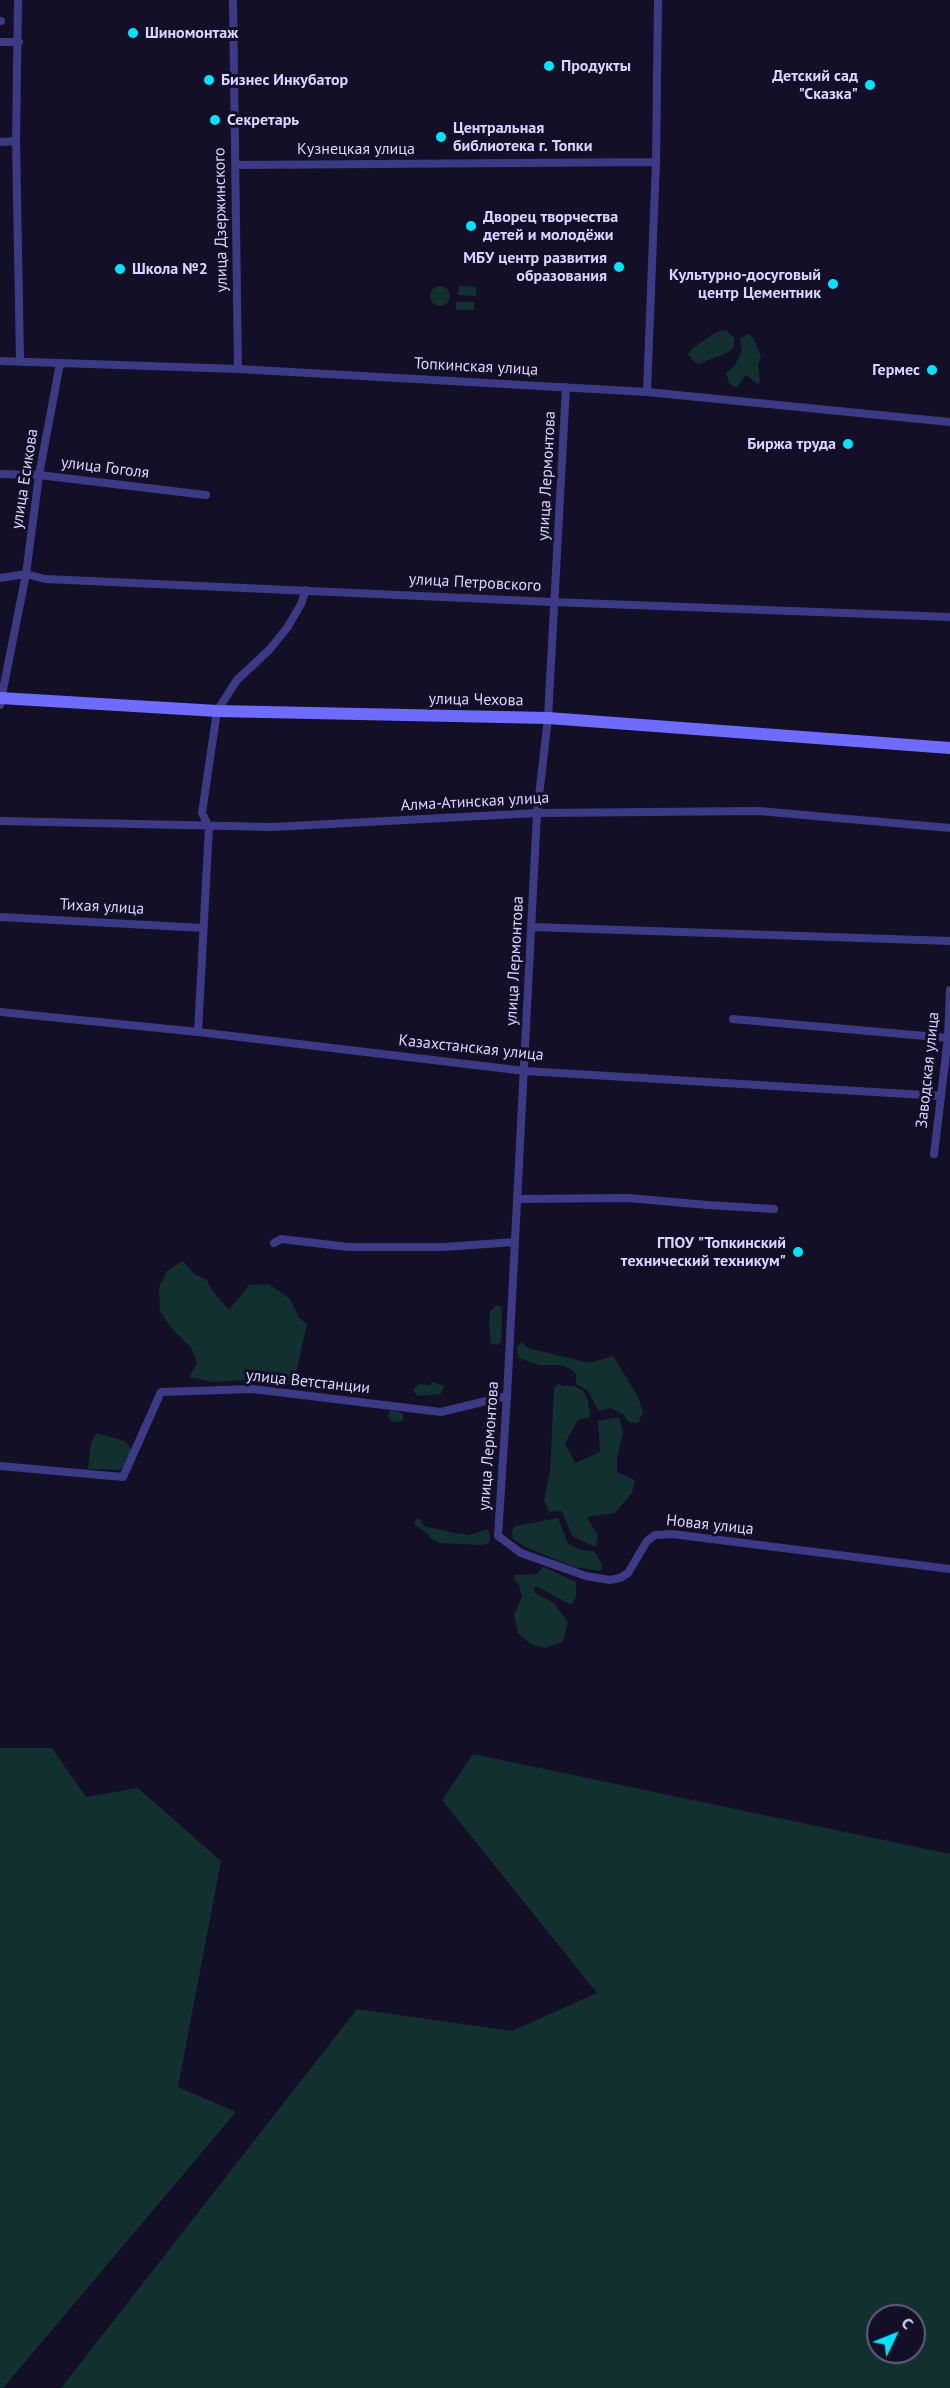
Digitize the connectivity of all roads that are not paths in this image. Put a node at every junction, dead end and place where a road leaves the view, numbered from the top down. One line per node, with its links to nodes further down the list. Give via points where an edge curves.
1 (18, 0): 5 (street)
2 (233, 0): 9 (street, улица Дзержинского)
3 (658, 0): 8 (street)
4 (0, 42): 5 (street)
5 (19, 42): 6 (street)
6 (16, 141): 7 (street); 11 (street)
7 (0, 142)
8 (656, 162): 9 (street, Кузнецкая улица); 15 (street)
9 (236, 165): 13 (street, улица Дзержинского)
10 (0, 361): 11 (street, Топкинская улица)
11 (20, 361): 12 (street, Топкинская улица)
12 (60, 363): 13 (street, Топкинская улица); 18 (street, улица Есикова)
13 (238, 369): 14 (street, Топкинская улица)
14 (566, 387): 15 (street, Топкинская улица); 23 (street, улица Лермонтова)
15 (647, 392): 16 (street, Топкинская улица)
16 (950, 422)
17 (0, 474): 18 (street, улица Гоголя)
18 (39, 475): 19 (street, улица Гоголя); 20 (street, улица Есикова)
19 (206, 495)
20 (26, 574): 21 (street, улица Петровского); 22 (street, улица Петровского, via 45,579); 25 (street, улица Есикова)
21 (0, 578)
22 (306, 590): 23 (street, улица Петровского); 26 (street, via 287,628 237,680)
23 (553, 602): 24 (street, улица Петровского); 27 (street, улица Лермонтова)
24 (950, 617)
25 (0, 700): 26 (street, улица Чехова)
26 (216, 711): 27 (street, улица Чехова); 31 (street, via 202,813)
27 (548, 718): 28 (street, улица Чехова); 29 (street, улица Лермонтова)
28 (950, 748)
29 (537, 813): 31 (street, Алма-Атинская улица); 32 (street, Алма-Атинская улица, via 759,811); 34 (street, улица Лермонтова)
30 (0, 821): 31 (street, Алма-Атинская улица)
31 (209, 827): 35 (street)
32 (950, 828)
33 (0, 916): 35 (street, Тихая улица)
34 (532, 927): 36 (street); 42 (street, улица Лермонтова)
35 (203, 928): 40 (street)
36 (950, 941)
37 (950, 990): 41 (street, Заводская улица)
38 (0, 1012): 40 (street, Казахстанская улица)
39 (733, 1019): 41 (street)
40 (198, 1032): 42 (street, Казахстанская улица)
41 (948, 1038): 43 (street, Заводская улица)
42 (525, 1071): 43 (street, Казахстанская улица); 45 (street, улица Лермонтова)
43 (941, 1096): 44 (street, Заводская улица)
44 (934, 1154)
45 (517, 1199): 46 (street, via 628,1198); 47 (street, улица Лермонтова)
46 (774, 1209)
47 (515, 1242): 48 (street, via 431,1247 348,1247 281,1239); 49 (street, улица Лермонтова)
48 (274, 1243)
49 (507, 1396): 50 (street, улица Ветстанции, via 441,1412 253,1389 161,1392 123,1477); 51 (street, улица Лермонтова)
50 (0, 1466)
51 (498, 1536): 52 (street, Новая улица, via 521,1553 586,1576 610,1580 628,1573 647,1541 655,1535 672,1534)
52 (950, 1569)

